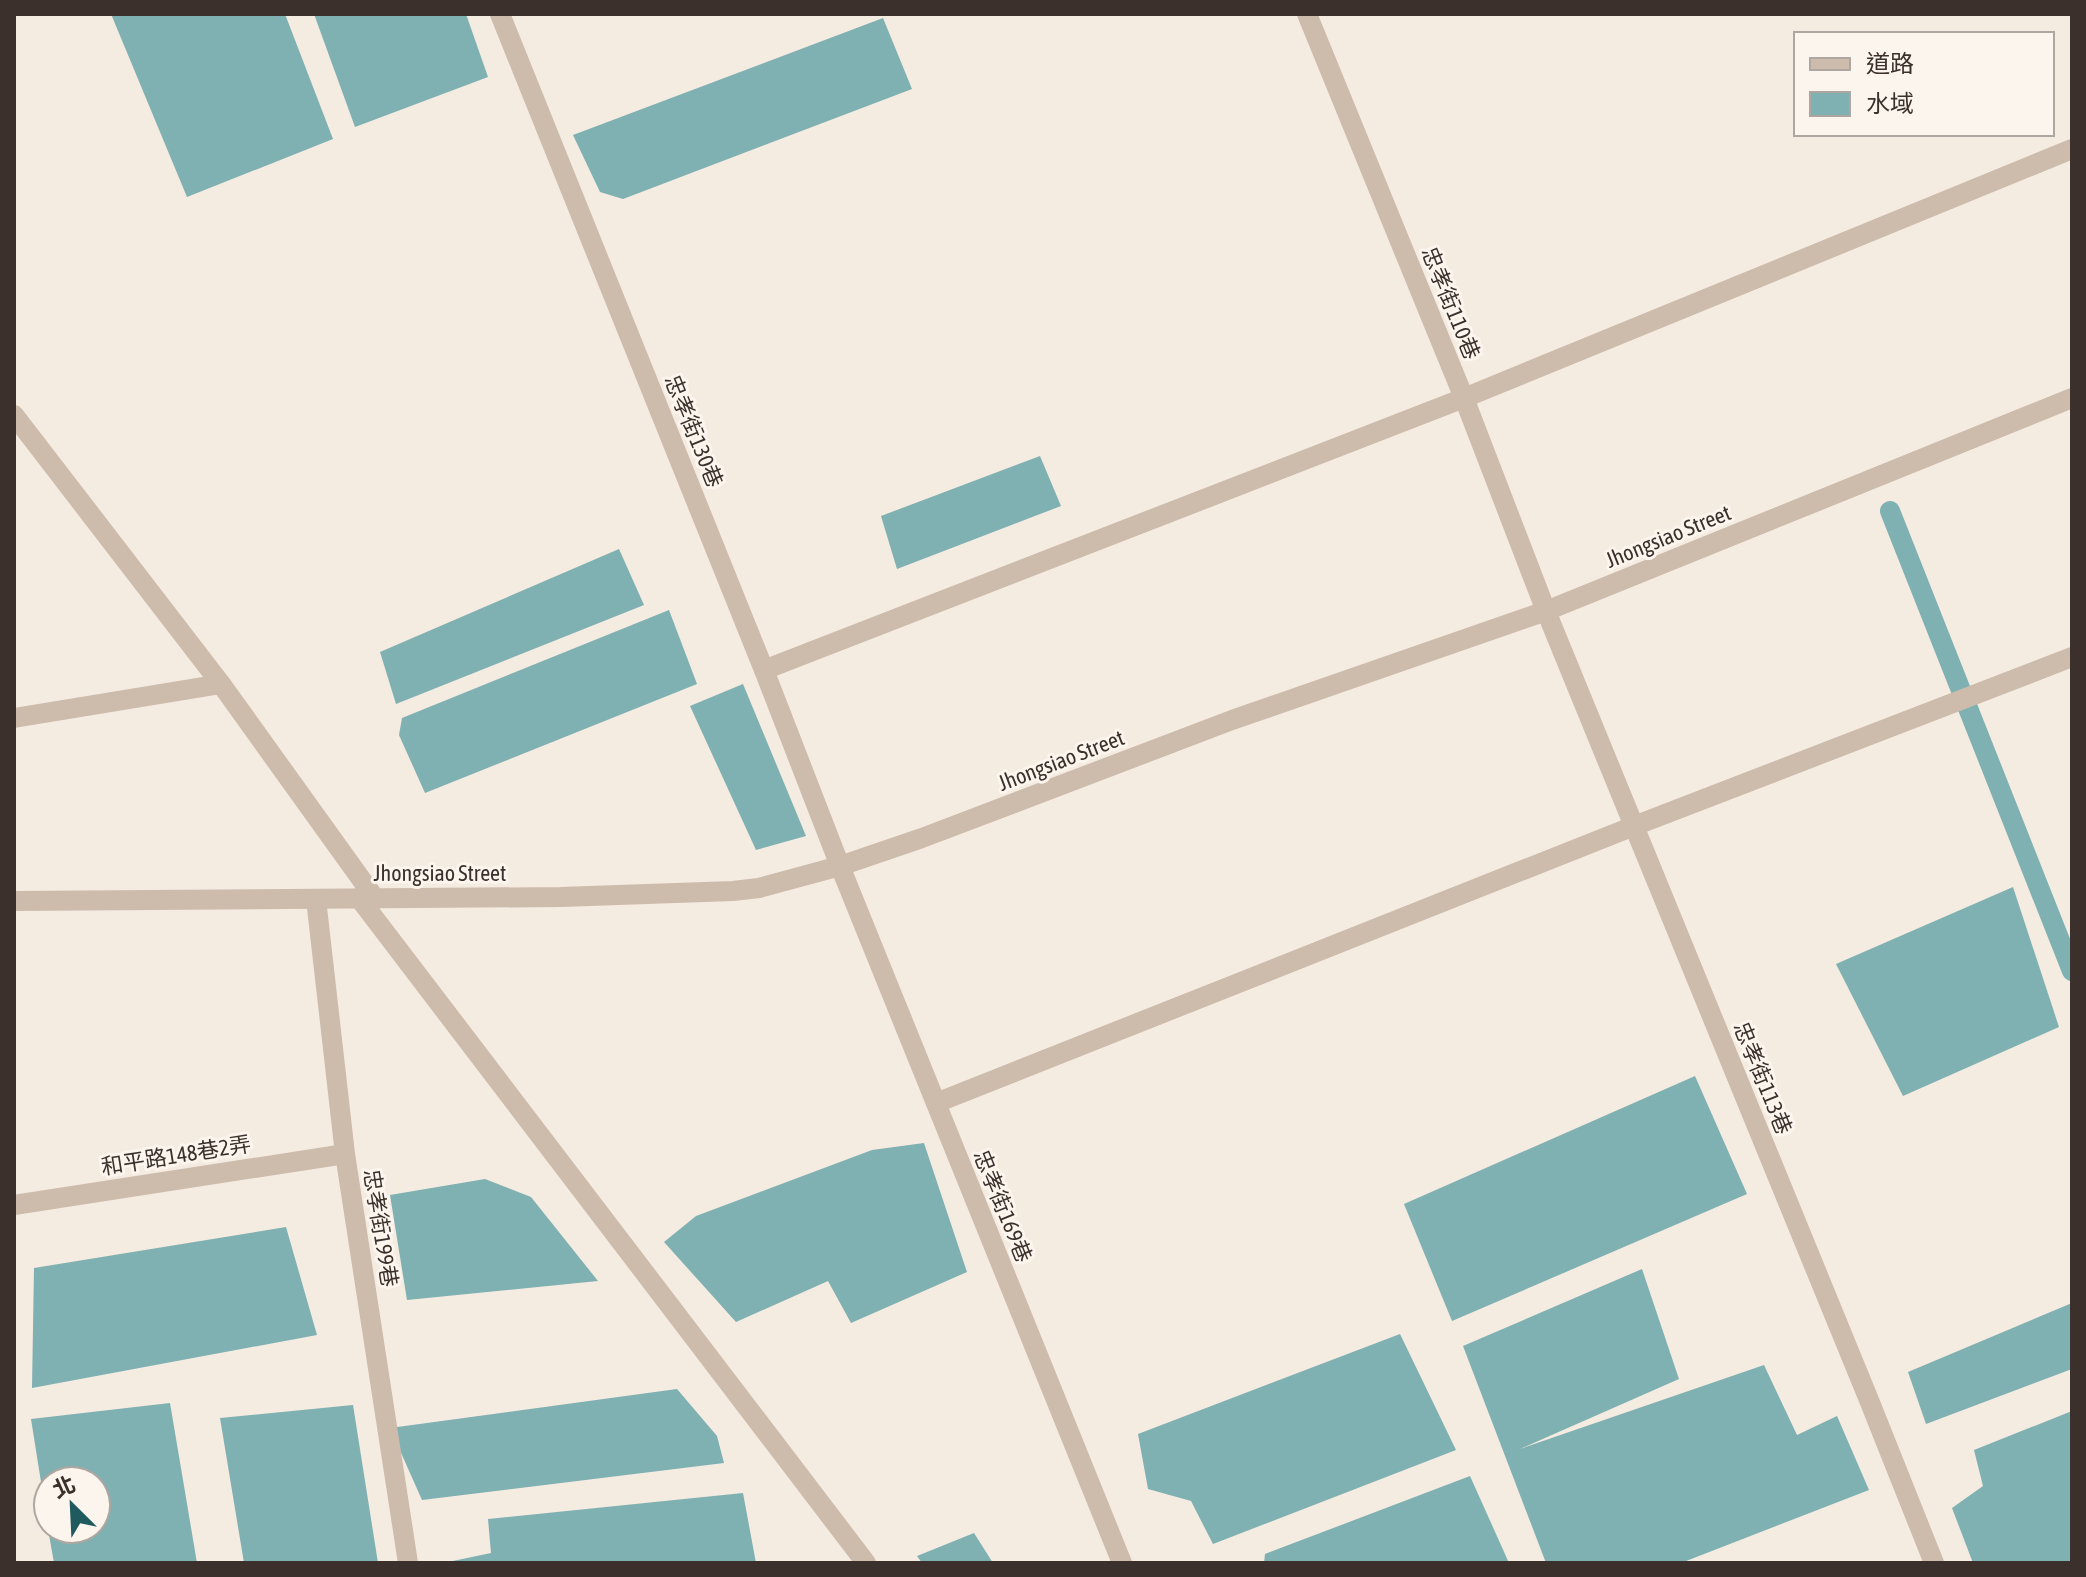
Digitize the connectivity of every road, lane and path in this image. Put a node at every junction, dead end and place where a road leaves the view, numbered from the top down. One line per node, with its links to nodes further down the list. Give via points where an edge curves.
1 (500, 14): 9 (street, 忠孝街130巷)
2 (1307, 14): 4 (street, 忠孝街110巷)
3 (2072, 149): 4 (street)
4 (1464, 398): 7 (street, 忠孝街110巷); 9 (street)
5 (2072, 398): 7 (street, Jhongsiao Street)
6 (14, 415): 10 (street)
7 (1546, 611): 12 (street, 忠孝街113巷); 13 (street, Jhongsiao Street, via 1232,720)
8 (2072, 657): 12 (street)
9 (764, 670): 13 (street, 忠孝街130巷)
10 (221, 684): 11 (street); 14 (street)
11 (14, 718)
12 (1634, 826): 17 (street); 23 (street, 忠孝街113巷)
13 (840, 866): 14 (street, Jhongsiao Street, via 733,891); 17 (street, 忠孝街169巷)
14 (366, 898): 15 (street, Jhongsiao Street); 21 (street)
15 (316, 899): 16 (street, Jhongsiao Street); 18 (street, 忠孝街199巷)
16 (14, 901)
17 (936, 1103): 22 (street, 忠孝街169巷)
18 (345, 1154): 19 (street, 和平路148巷2弄); 20 (street, 忠孝街199巷)
19 (14, 1205)
20 (408, 1563)
21 (866, 1563)
22 (1122, 1563)
23 (1934, 1563)

